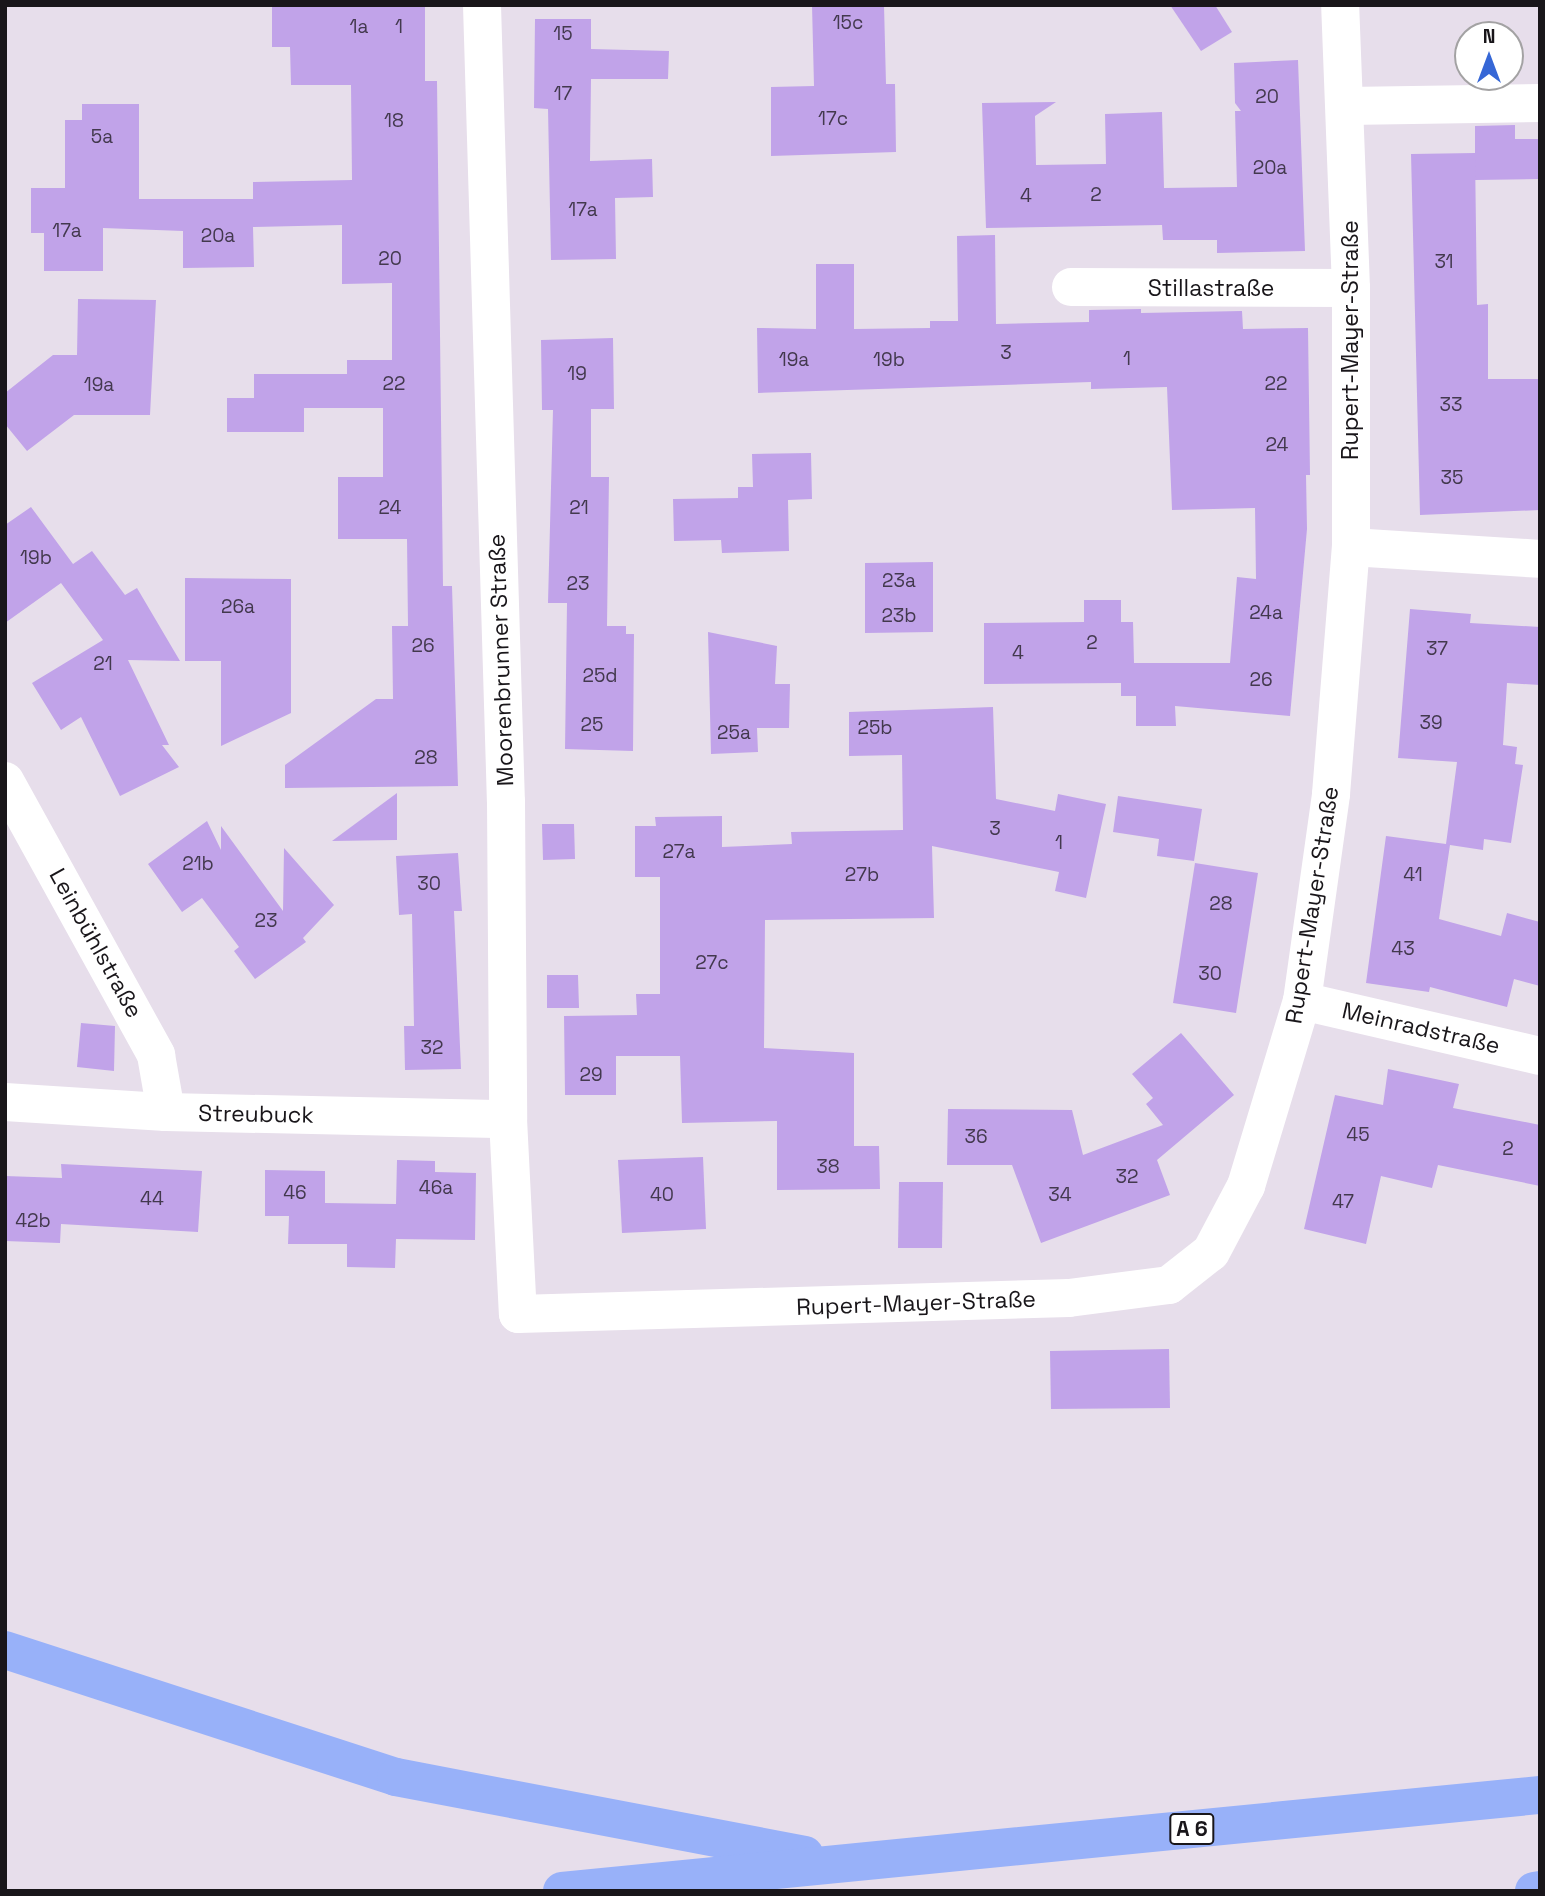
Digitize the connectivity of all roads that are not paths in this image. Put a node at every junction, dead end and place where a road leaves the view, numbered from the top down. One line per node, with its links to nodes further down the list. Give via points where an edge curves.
1 (482, 5): 14 (street, Moorenbrunner Straße, via 506,802)
2 (1340, 5): 4 (street, Rupert-Mayer-Straße)
3 (1540, 103): 4 (street)
4 (1347, 106): 6 (street, Rupert-Mayer-Straße)
5 (1071, 287): 6 (street, Stillastraße)
6 (1351, 288): 7 (street, Rupert-Mayer-Straße)
7 (1351, 547): 8 (street); 10 (street, Rupert-Mayer-Straße, via 1331,794)
8 (1540, 559)
9 (5, 781): 13 (street, Leinbühlstraße, via 156,1055)
10 (1302, 1001): 11 (street, Meinradstraße); 15 (street, Rupert-Mayer-Straße, via 1246,1186 1211,1252 1169,1285 1069,1298)
11 (1540, 1056)
12 (5, 1102): 13 (street, Streubuck)
13 (166, 1112): 14 (street, Streubuck)
14 (508, 1119): 15 (street, Moorenbrunner Straße)
15 (518, 1314)
16 (5, 1650): 18 (highway, via 396,1777)
17 (1540, 1795): 18 (highway, A 6)
18 (845, 1863): 20 (highway, A 6)
19 (1540, 1890): 21 (highway)
20 (562, 1891)
21 (1534, 1891)

